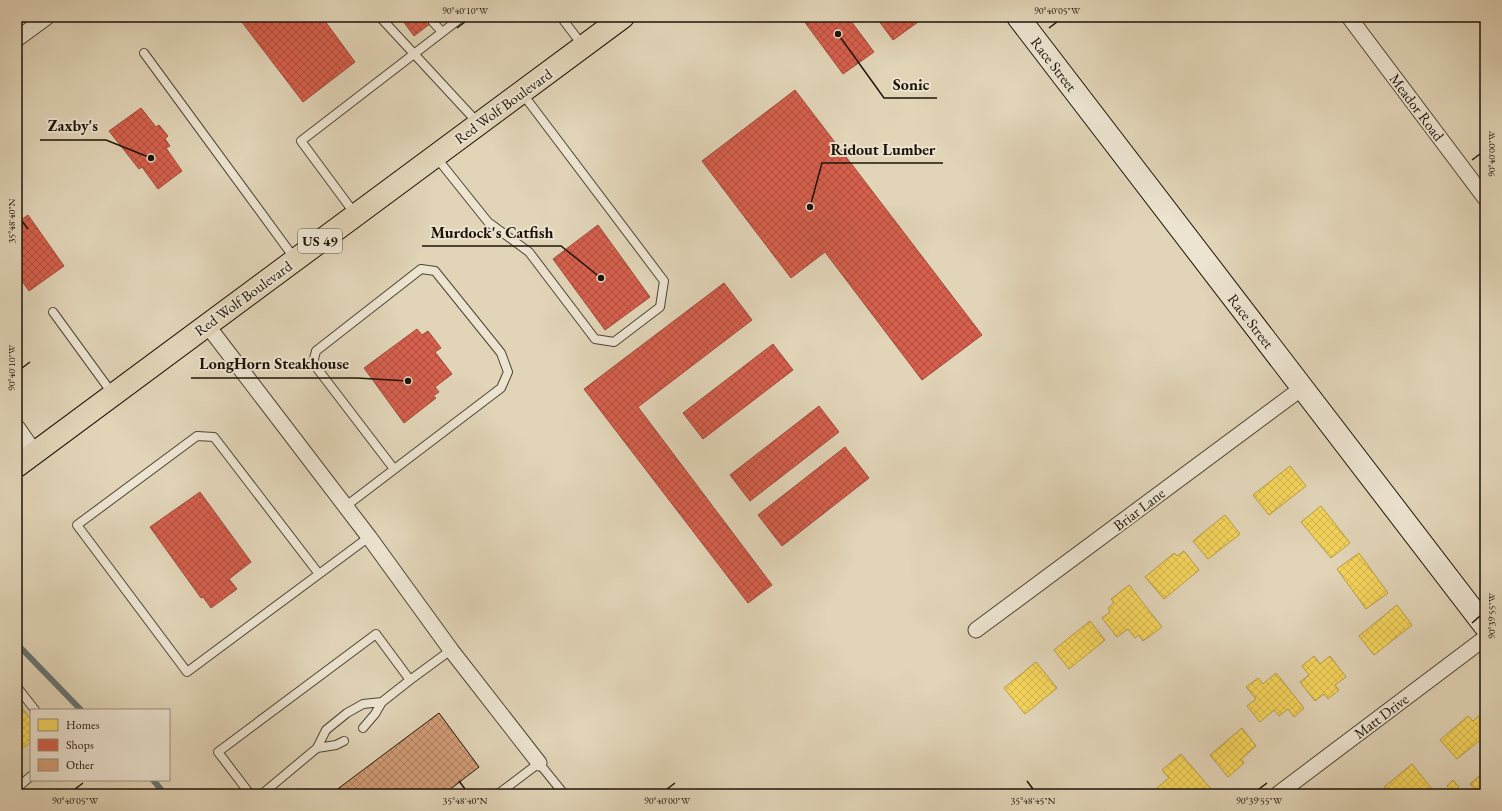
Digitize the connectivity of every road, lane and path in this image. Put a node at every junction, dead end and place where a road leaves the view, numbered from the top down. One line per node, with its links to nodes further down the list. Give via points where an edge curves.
1 (380, 17): 13 (lane)
2 (460, 17): 9 (lane)
3 (561, 17): 11 (lane)
4 (623, 17): 11 (highway, Red Wolf Boulevard / US 49)
5 (1018, 17): 22 (street, Race Street)
6 (1350, 17): 17 (street, Meador Road)
7 (40, 19): 10 (street)
8 (433, 22): 9 (lane)
9 (442, 32): 13 (lane)
10 (17, 39)
11 (584, 46): 14 (highway, Red Wolf Boulevard / US 49)
12 (144, 53): 19 (lane)
13 (414, 54): 15 (lane); 18 (lane, via 301,141)
14 (521, 92): 15 (highway, Red Wolf Boulevard / US 49); 16 (lane, via 664,281 660,307 614,342 595,339 529,252 488,222)
15 (478, 124): 16 (highway, Red Wolf Boulevard / US 49)
16 (435, 156): 18 (highway, Red Wolf Boulevard / US 49)
17 (1485, 198)
18 (356, 214): 19 (highway, Red Wolf Boulevard / US 49)
19 (296, 259): 21 (highway, Red Wolf Boulevard / US 49)
20 (53, 312): 23 (lane)
21 (207, 325): 23 (highway, Red Wolf Boulevard / US 49); 28 (street)
22 (1302, 388): 31 (street, Race Street); 32 (street, Briar Lane)
23 (113, 394): 25 (highway, Red Wolf Boulevard / US 49)
24 (17, 427): 25 (street)
25 (34, 453): 26 (highway, Red Wolf Boulevard / US 49)
26 (17, 466)
27 (394, 469): 27 (lane, via 501,388 508,372 501,353 435,271 421,269 316,352 313,363); 28 (lane)
28 (346, 506): 29 (street)
29 (369, 537): 30 (lane); 34 (street)
30 (319, 574): 30 (lane, via 187,672 77,526 197,436 214,437)
31 (1485, 626)
32 (976, 630)
33 (1485, 638): 49 (street, Matt Drive)
34 (451, 650): 35 (lane); 42 (street)
35 (410, 680): 37 (lane); 45 (lane, via 376,634 218,752)
36 (17, 688): 38 (lane)
37 (382, 702): 39 (lane); 41 (lane, via 363,704 347,713 326,730)
38 (34, 709)
39 (363, 728)
40 (344, 741): 41 (lane)
41 (317, 748): 46 (lane)
42 (539, 763): 47 (lane); 48 (lane)
43 (30, 777): 44 (lane)
44 (17, 788)
45 (250, 794)
46 (262, 794)
47 (498, 794)
48 (564, 794)
49 (1278, 794)

